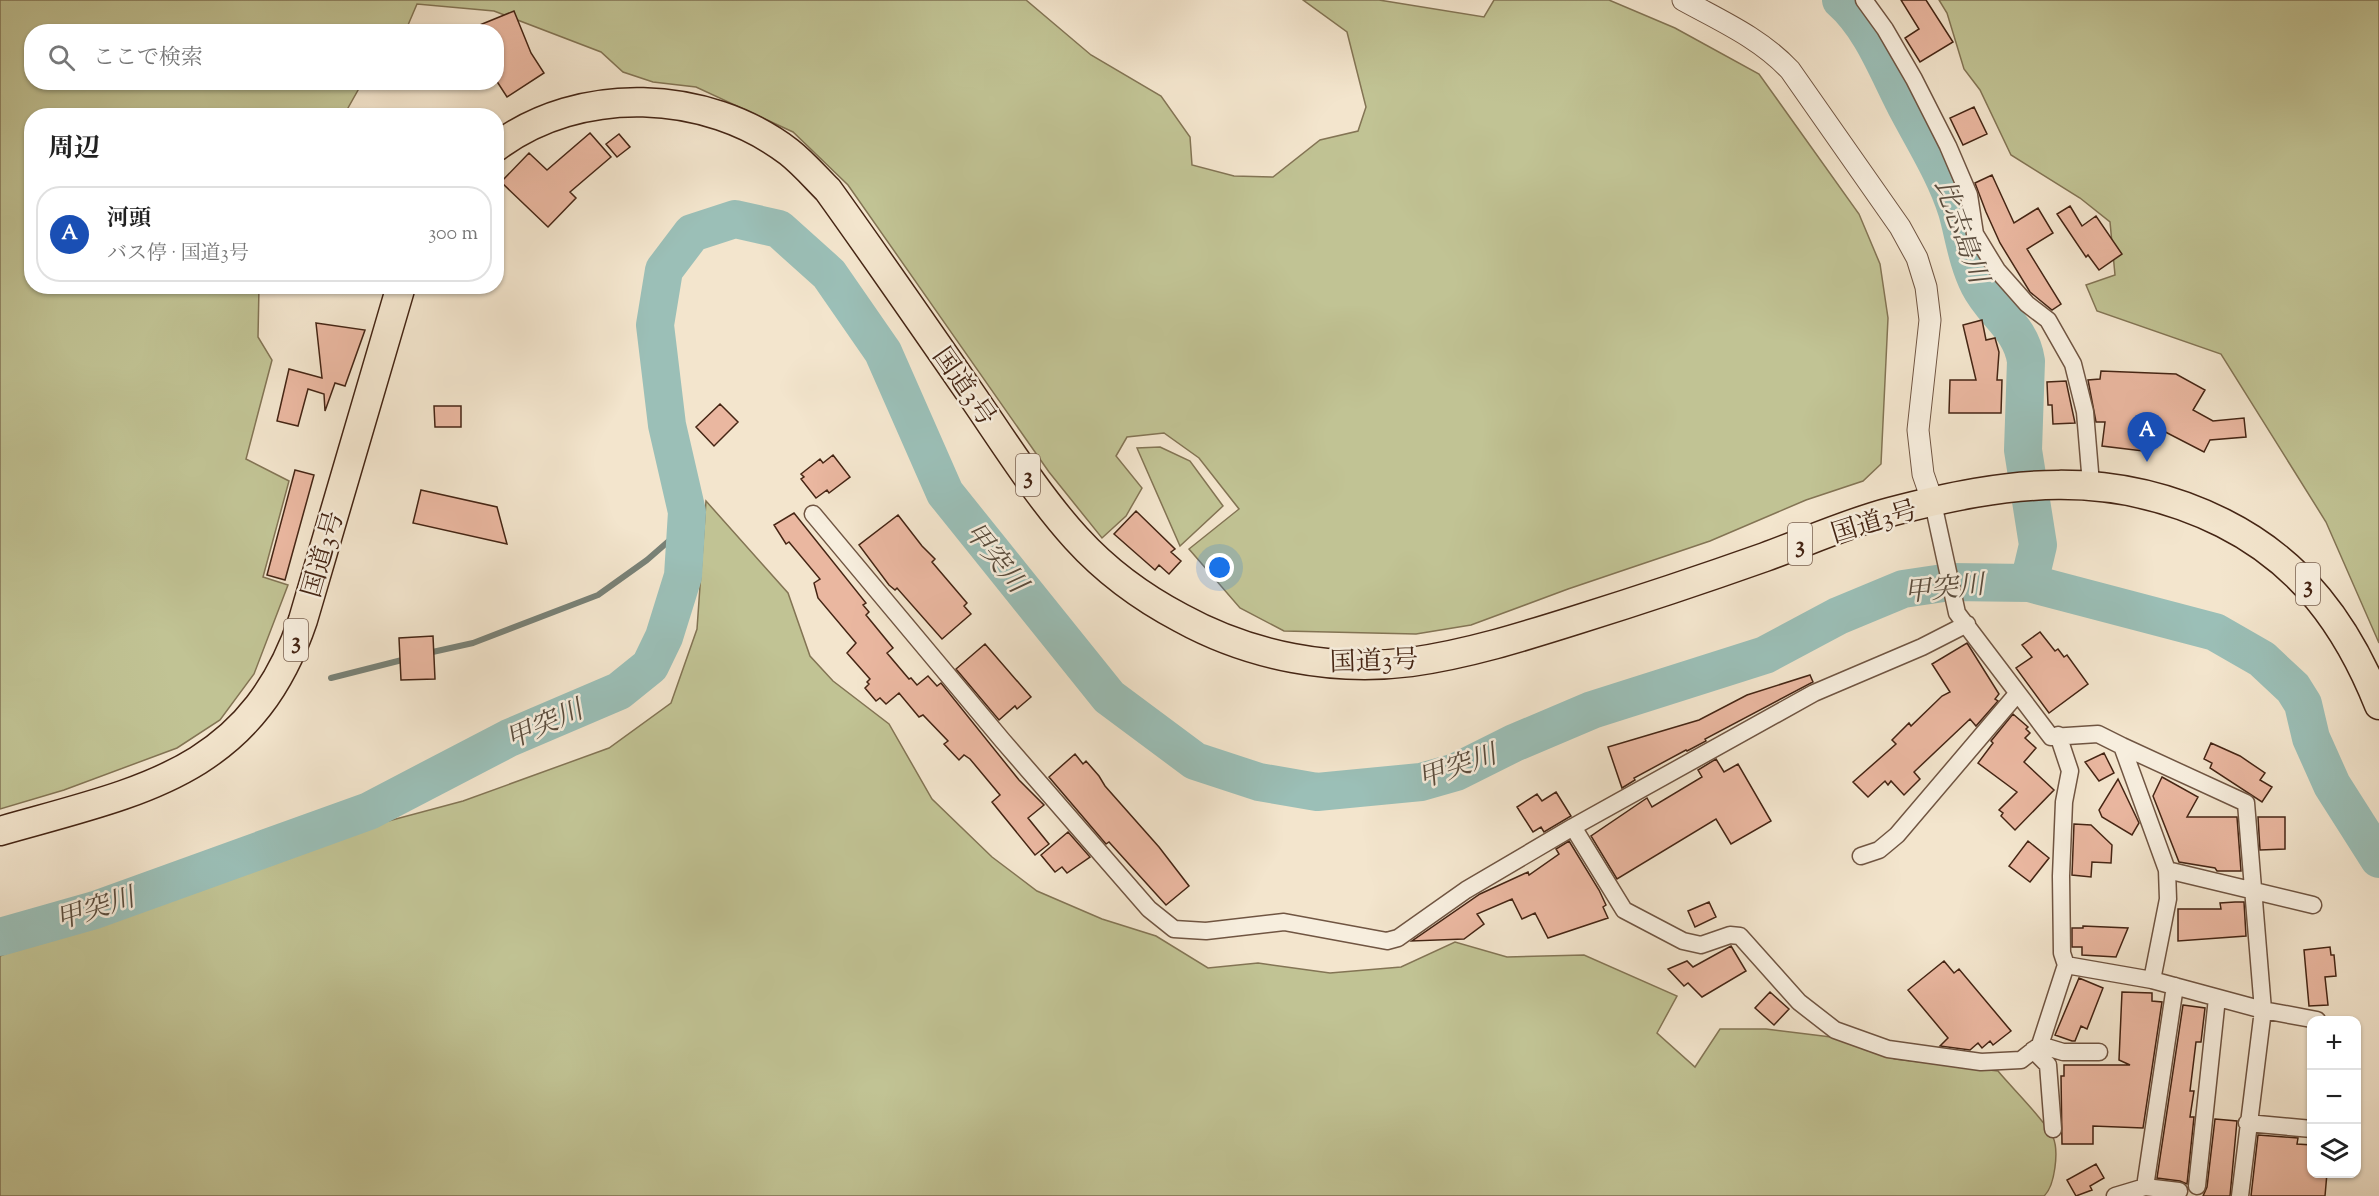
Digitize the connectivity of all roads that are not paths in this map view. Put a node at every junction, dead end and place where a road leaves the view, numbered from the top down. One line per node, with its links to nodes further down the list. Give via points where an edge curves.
1 (1683, 0): 7 (street, via 1744,32 1773,52 1790,70 1900,227 1917,258 1930,320 1918,430 1923,474)
2 (1864, 0): 5 (street, via 1885,28 1948,147 1969,195 1975,234 1997,270 2027,304 2048,320 2073,364 2085,412)
3 (504, 142): 7 (highway, 国道3号 / 3, via 539,122 569,112 600,105 675,103 734,120 788,151 828,190 1020,465 1076,538 1145,597 1181,618 1221,637 1286,657 1345,665 1377,664 1410,662 1488,647 1668,591 1888,512)
4 (399, 294): 14 (highway, 国道3号 / 3, via 303,620 291,655 266,699 215,750 177,773 85,807)
5 (2091, 484): 7 (highway, 国道3号 / 3, via 2002,488); 10 (highway, 国道3号 / 3, via 2147,493 2190,506 2246,534 2280,558 2310,585 2330,611 2352,645)
6 (813, 514): 13 (street, via 1149,909 1174,928 1206,931 1284,922 1387,941 1398,938 1466,890)
7 (1936, 516): 8 (street)
8 (1962, 619): 9 (street); 13 (street, via 1814,693)
9 (2018, 694): 11 (street, via 2051,737); 15 (street, via 1897,835 1879,849)
10 (2379, 705)
11 (2058, 735): 12 (street, via 2098,734); 19 (street, via 2070,771 2064,802 2061,876 2062,953)
12 (2122, 746): 16 (street); 17 (street, via 2246,803)
13 (1574, 827): 25 (street, via 1624,910 1683,941 1701,945 1730,935 1740,936 1799,1002 1835,1030 1887,1049 1981,1062 2021,1060)
14 (0, 831)
15 (1861, 856)
16 (2167, 870): 17 (street); 20 (street, via 2168,899)
17 (2253, 890): 18 (street); 23 (street)
18 (2313, 904)
19 (2066, 965): 20 (street); 25 (street)
20 (2152, 980): 21 (street)
21 (2175, 986): 22 (street); 31 (street)
22 (2217, 998): 23 (street); 30 (street)
23 (2263, 1010): 24 (street); 27 (street)
24 (2307, 1018)
25 (2036, 1048): 26 (street); 28 (street, via 2048,1065)
26 (2099, 1052)
27 (2247, 1123): 29 (street); 34 (street)
28 (2053, 1129)
29 (2307, 1129)
30 (2197, 1186)
31 (2145, 1187): 32 (street); 33 (street)
32 (2179, 1191)
33 (2115, 1196)
34 (2240, 1196)

